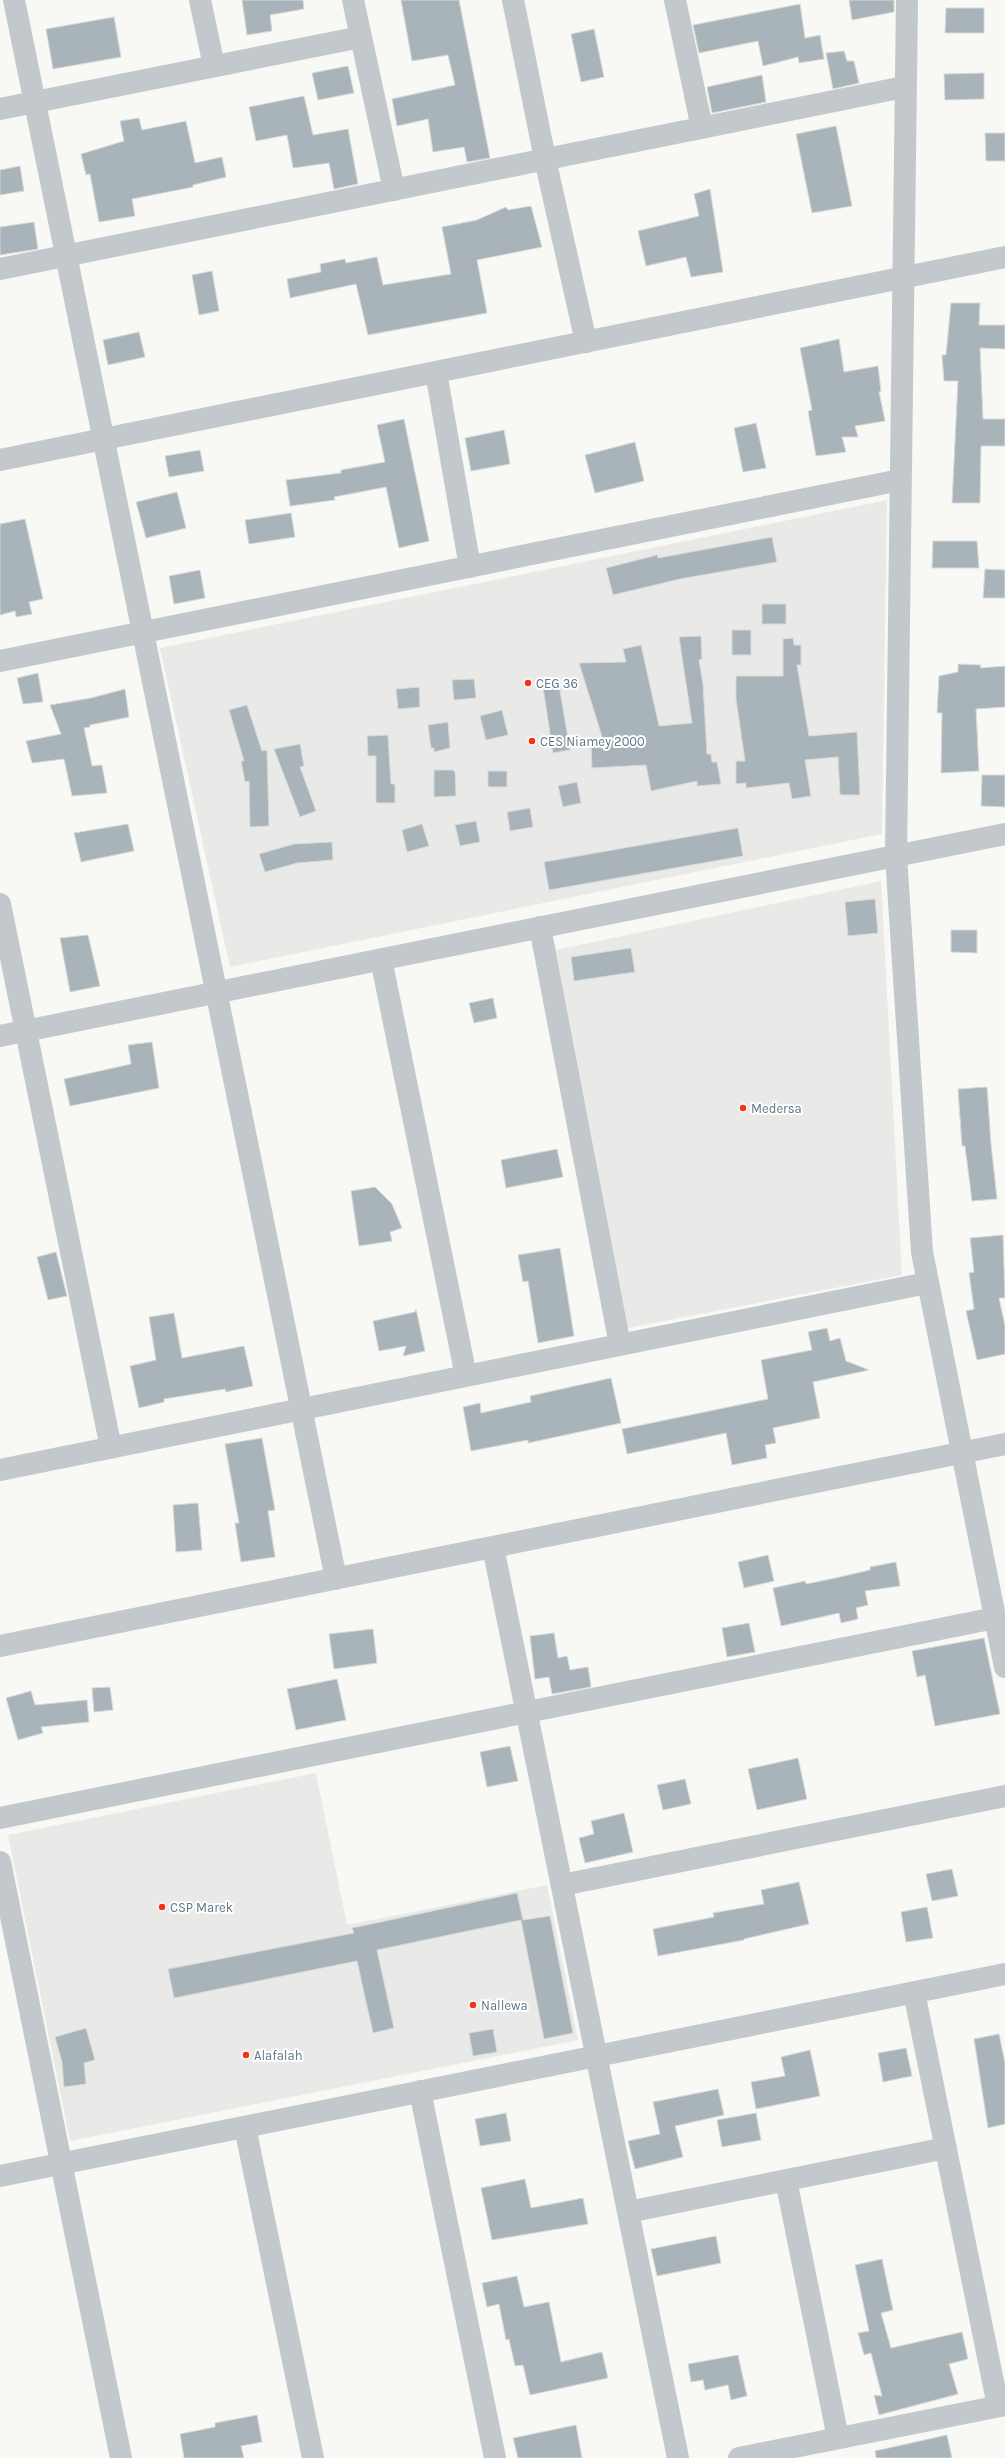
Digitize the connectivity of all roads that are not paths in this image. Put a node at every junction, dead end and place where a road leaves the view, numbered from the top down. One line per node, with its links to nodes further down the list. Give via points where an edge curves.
1 (14, 0): 10 (street)
2 (200, 0): 8 (street)
3 (353, 0): 7 (street)
4 (513, 0): 13 (street)
5 (675, 0): 12 (street)
6 (907, 0): 9 (street)
7 (361, 37): 8 (street); 14 (street)
8 (214, 66): 10 (street)
9 (904, 87): 12 (street); 18 (street)
10 (35, 102): 11 (street); 15 (street)
11 (0, 109)
12 (702, 128): 13 (street)
13 (545, 159): 14 (street); 19 (street)
14 (394, 190): 15 (street)
15 (66, 256): 17 (street); 21 (street)
16 (1005, 257): 18 (street)
17 (0, 269)
18 (903, 279): 19 (street); 23 (street)
19 (586, 342): 20 (street)
20 (436, 372): 21 (street); 24 (street)
21 (103, 439): 22 (street); 25 (street)
22 (0, 460)
23 (900, 480): 24 (street); 28 (street)
24 (470, 567): 25 (street)
25 (143, 632): 26 (street); 32 (street)
26 (0, 661)
27 (1005, 834): 28 (street)
28 (896, 856): 30 (street); 35 (street, via 918,1220)
29 (0, 904): 33 (street)
30 (540, 927): 31 (street); 36 (street)
31 (381, 959): 32 (street); 37 (street)
32 (216, 992): 33 (street); 38 (street)
33 (26, 1030): 34 (street); 40 (street)
34 (0, 1036)
35 (927, 1284): 36 (street); 41 (street)
36 (620, 1345): 37 (street)
37 (466, 1376): 38 (street)
38 (301, 1409): 40 (street); 44 (street)
39 (1005, 1444): 41 (street)
40 (111, 1448): 42 (street)
41 (961, 1453): 43 (street); 45 (street)
42 (0, 1470)
43 (493, 1547): 44 (street); 48 (street)
44 (336, 1579): 46 (street)
45 (995, 1618): 47 (street); 48 (street)
46 (0, 1646)
47 (1005, 1667)
48 (526, 1712): 50 (street); 52 (street)
49 (1005, 1796): 52 (street)
50 (0, 1818)
51 (0, 1862): 59 (street)
52 (562, 1885): 55 (street)
53 (1005, 1974): 54 (street)
54 (914, 1992): 55 (street); 58 (street)
55 (596, 2056): 56 (street); 62 (street)
56 (420, 2091): 57 (street); 67 (street)
57 (245, 2126): 59 (street); 66 (street)
58 (946, 2148): 61 (street); 63 (street)
59 (61, 2163): 60 (street); 65 (street)
60 (0, 2176)
61 (786, 2180): 62 (street); 64 (street)
62 (628, 2212): 68 (street)
63 (1002, 2405): 64 (street)
64 (838, 2438): 69 (street)
65 (121, 2458)
66 (313, 2458)
67 (495, 2458)
68 (678, 2458)
69 (739, 2458)

